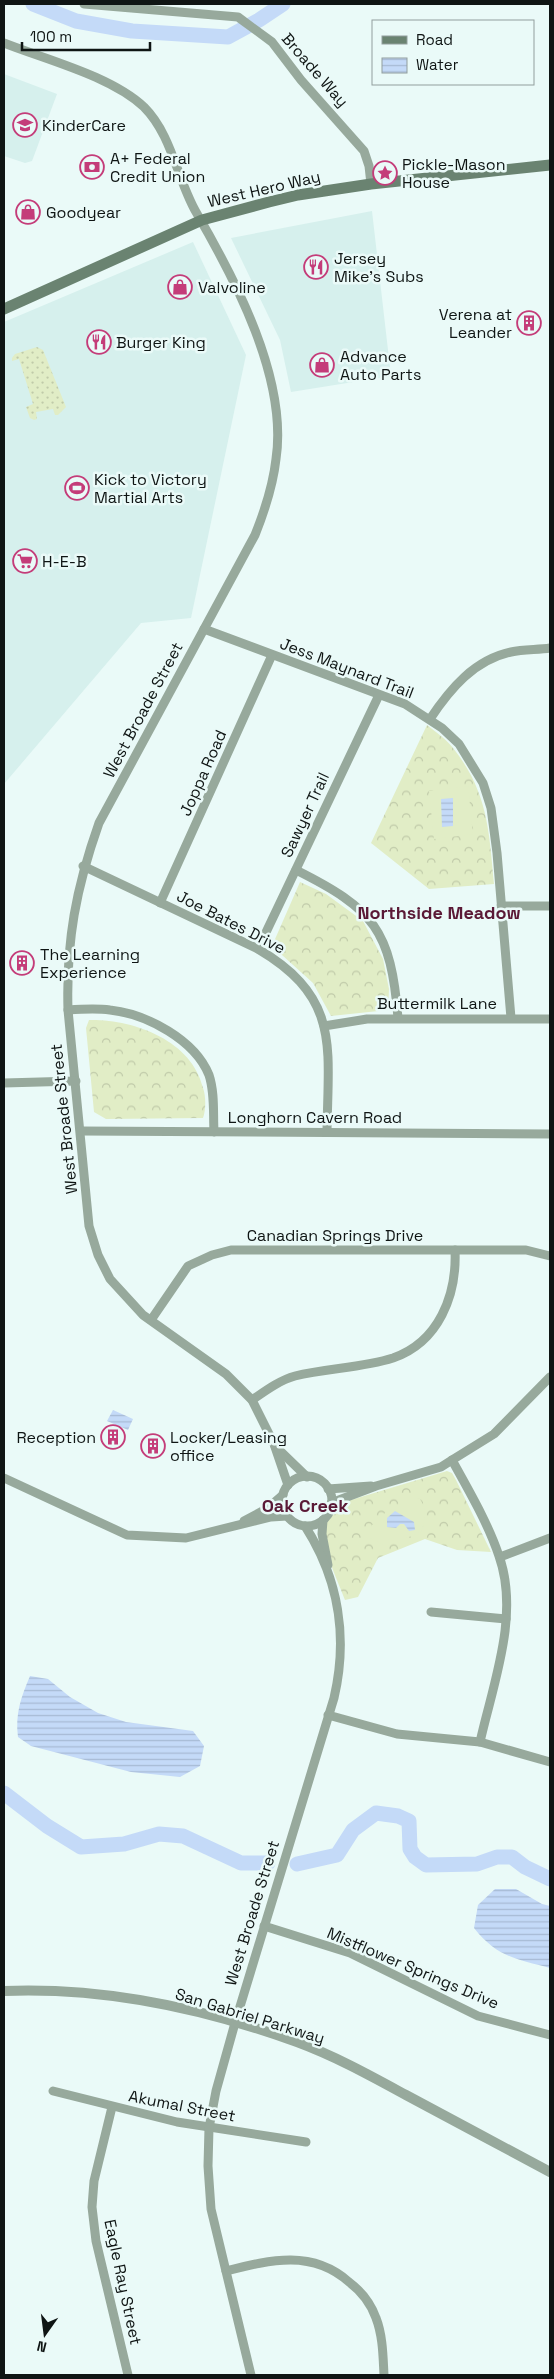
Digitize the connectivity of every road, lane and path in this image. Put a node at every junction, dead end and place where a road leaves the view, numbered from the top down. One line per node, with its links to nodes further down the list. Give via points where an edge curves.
1 (84, 4): 4 (street, Broade Way, via 238,17 272,42 364,151)
2 (4, 44): 5 (street, West Broade Street, via 129,94 157,124)
3 (550, 165): 4 (main road, West Hero Way)
4 (371, 184): 5 (main road, West Hero Way, via 298,195)
5 (202, 220): 6 (main road, West Hero Way); 7 (street, West Broade Street, via 266,358 276,401 277,457 271,489 255,535)
6 (4, 309)
7 (204, 629): 9 (street, Jess Maynard Trail); 12 (street, West Broade Street, via 99,823)
8 (550, 648): 11 (street, via 511,652 483,662 462,678)
9 (272, 655): 10 (street, Jess Maynard Trail); 14 (street, Joppa Road)
10 (379, 695): 11 (street, Jess Maynard Trail, via 405,704); 13 (street, Sawyer Trail)
11 (430, 719): 15 (street, Jess Maynard Trail, via 459,744 483,783 495,832)
12 (84, 866): 14 (street, Joe Bates Drive); 18 (street, West Broade Street, via 72,918 67,975)
13 (296, 870): 17 (street, Sawyer Trail); 19 (street, via 343,895 375,926 391,962)
14 (160, 903): 17 (street, Joe Bates Drive)
15 (501, 906): 16 (street); 20 (street, Jess Maynard Trail)
16 (550, 906)
17 (258, 949): 22 (street, Joe Bates Drive, via 280,962 305,985)
18 (68, 1010): 23 (street, West Broade Street); 26 (street, via 92,1008 132,1014 183,1041 201,1061 209,1076)
19 (398, 1018): 20 (street, Buttermilk Lane); 22 (street, Buttermilk Lane)
20 (511, 1018): 21 (street, Buttermilk Lane)
21 (550, 1018)
22 (324, 1026): 27 (street, Joe Bates Drive, via 328,1046)
23 (76, 1081): 24 (street); 25 (street, West Broade Street)
24 (4, 1083)
25 (80, 1131): 26 (street, Longhorn Cavern Road); 31 (street, West Broade Street, via 89,1226 98,1255 110,1279)
26 (214, 1132): 27 (street, Longhorn Cavern Road)
27 (327, 1132): 28 (street, Longhorn Cavern Road)
28 (550, 1134)
29 (455, 1250): 30 (street, Canadian Springs Drive, via 526,1250); 31 (street, Canadian Springs Drive, via 231,1250 212,1254 188,1266); 33 (street, via 455,1279 444,1316 422,1341 394,1357 294,1376)
30 (550, 1256)
31 (151, 1320): 33 (street, West Broade Street, via 226,1374)
32 (550, 1377): 35 (street, via 494,1434)
33 (252, 1400): 34 (street, West Broade Street)
34 (274, 1444): 36 (street, West Broade Street); 38 (street, West Broade Street)
35 (452, 1460): 39 (street, via 440,1467); 48 (street)
36 (307, 1477): 38 (street); 40 (street, via 316,1478)
37 (4, 1478): 46 (street, via 127,1535 186,1538)
38 (288, 1485): 41 (street)
39 (376, 1486): 40 (street); 42 (street)
40 (328, 1489): 42 (street)
41 (282, 1495): 43 (street); 46 (street, via 268,1508)
42 (332, 1503): 44 (street)
43 (287, 1516): 45 (street); 46 (street)
44 (323, 1520): 45 (street); 49 (street, West Broade Street, via 322,1534)
45 (304, 1526): 49 (street, West Broade Street)
46 (232, 1528)
47 (550, 1538): 48 (street)
48 (500, 1557): 51 (street)
49 (331, 1580): 52 (street, West Broade Street, via 342,1642 340,1669)
50 (431, 1612): 51 (street)
51 (506, 1619): 53 (street, via 505,1637)
52 (328, 1714): 53 (street, via 397,1734); 55 (street, West Broade Street)
53 (480, 1742): 54 (street)
54 (550, 1762)
55 (264, 1926): 57 (street, West Broade Street); 58 (street, Mistflower Springs Drive, via 350,1953 478,2016)
56 (4, 1991): 57 (street, San Gabriel Parkway, via 83,1992 142,2000 197,2011)
57 (235, 2023): 61 (street, West Broade Street); 63 (street, San Gabriel Parkway, via 298,2042 351,2066)
58 (550, 2035)
59 (53, 2091): 60 (street, Akumal Street)
60 (112, 2107): 61 (street, Akumal Street); 65 (street, Eagle Ray Street, via 92,2207 96,2241)
61 (209, 2128): 62 (street, Akumal Street); 64 (street, West Broade Street, via 210,2199)
62 (306, 2142)
63 (550, 2172)
64 (226, 2270): 66 (street, West Broade Street); 67 (street, via 291,2258 328,2267 342,2276 362,2294 376,2318)
65 (128, 2375)
66 (251, 2375)
67 (384, 2375)

